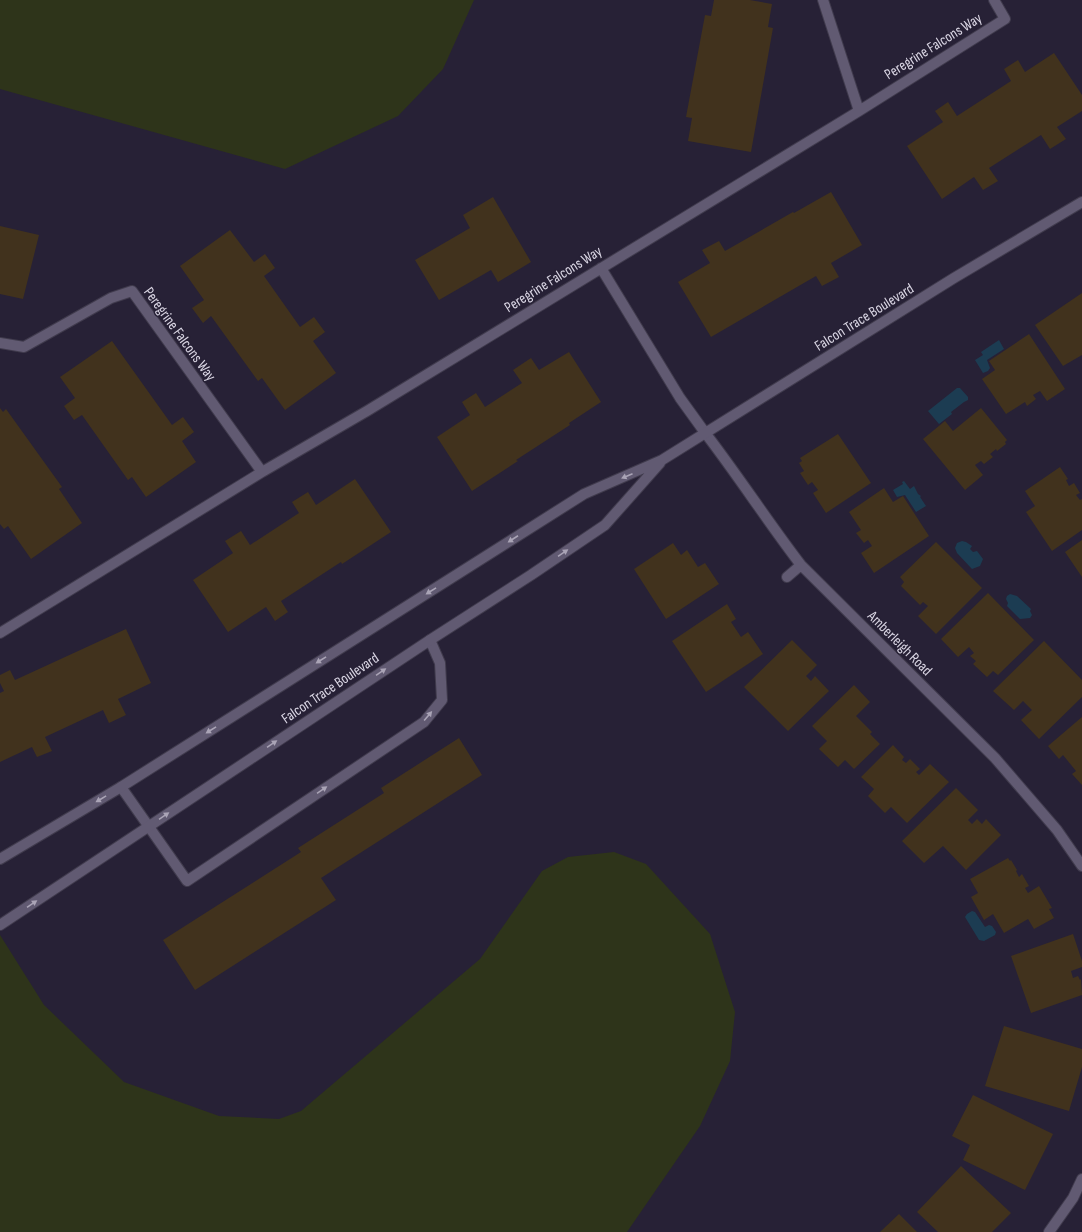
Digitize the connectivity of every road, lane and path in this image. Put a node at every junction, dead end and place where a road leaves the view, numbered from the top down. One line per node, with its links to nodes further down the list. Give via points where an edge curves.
1 (823, 0): 3 (street)
2 (994, 0): 3 (street, Peregrine Falcons Way, via 1005,19)
3 (859, 111): 5 (street, Peregrine Falcons Way)
4 (1082, 202): 7 (street, Falcon Trace Boulevard, via 954,278)
5 (601, 268): 7 (street, Amberleigh Road, via 680,398); 9 (street, Peregrine Falcons Way)
6 (0, 342): 9 (street, Peregrine Falcons Way, via 24,347 112,298 132,291)
7 (706, 434): 8 (street, Falcon Trace Boulevard); 10 (street, Amberleigh Road)
8 (662, 460): 13 (street, Falcon Trace Boulevard, one-way to 8, via 605,525); 14 (street, Falcon Trace Boulevard, one-way to 14, via 584,494)
9 (262, 472): 12 (street, Peregrine Falcons Way)
10 (801, 565): 11 (street); 17 (street, Amberleigh Road, via 995,758 1057,830)
11 (786, 577)
12 (0, 633)
13 (430, 640): 15 (street, Falcon Trace Boulevard, one-way to 13); 15 (street, one-way to 13, via 187,881 424,722 442,700 440,663)
14 (121, 787): 15 (street); 16 (street, Falcon Trace Boulevard, one-way to 16)
15 (148, 826): 18 (street, Falcon Trace Boulevard, one-way to 15)
16 (0, 859)
17 (1082, 866)
18 (0, 925)
19 (1082, 1179): 20 (street, via 1073,1198)
20 (1048, 1232)

